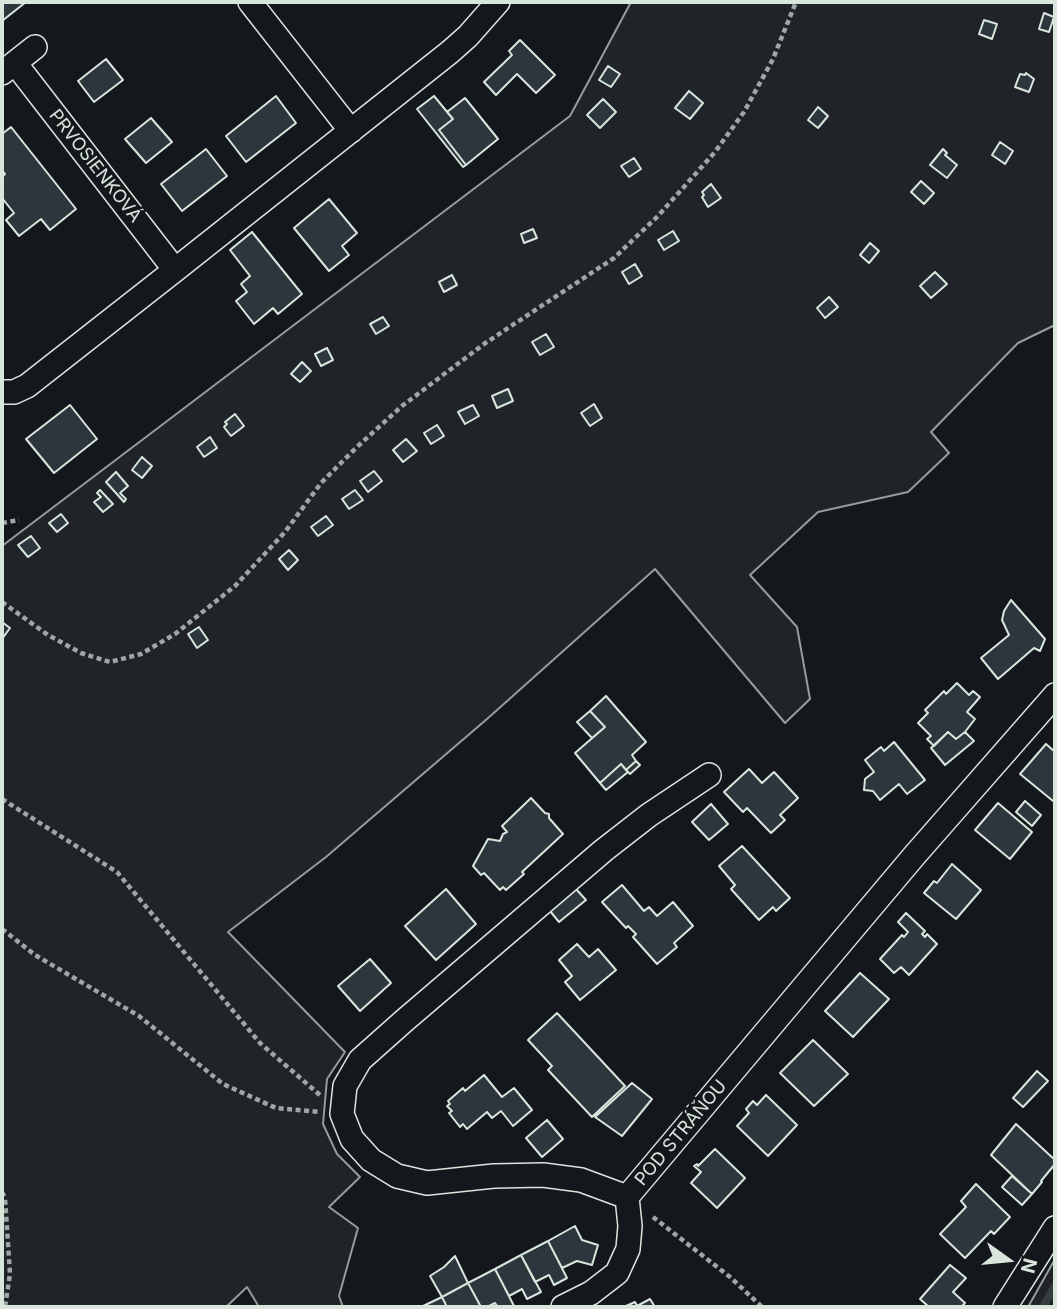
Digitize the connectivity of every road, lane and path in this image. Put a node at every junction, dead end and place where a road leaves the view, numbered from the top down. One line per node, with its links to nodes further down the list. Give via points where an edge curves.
1 (250, 2): 6 (street)
2 (498, 2): 6 (street, via 450,52)
3 (796, 2): 11 (path, via 744,112 658,216 614,258 484,344 402,406 321,483 285,532 235,586 175,634 141,654 110,662 48,635)
4 (35, 47): 5 (street, PRVOSIENKOVÁ)
5 (8, 68): 7 (street, PRVOSIENKOVÁ)
6 (351, 131): 7 (street)
7 (175, 270): 8 (street, via 27,386)
8 (2, 392)
9 (19, 520): 10 (path)
10 (2, 523)
11 (2, 602)
12 (1055, 695): 18 (street, POD STRÁŇOU)
13 (709, 775): 16 (street, via 604,850 360,1060 345,1086)
14 (2, 799): 16 (path, via 117,872 260,1043)
15 (2, 929): 16 (path, via 35,955 139,1016 223,1084 276,1108)
16 (342, 1114): 18 (street, POD STRÁŇOU, via 352,1139 371,1160 397,1176 427,1183 543,1175 581,1180)
17 (2, 1192): 20 (path, via 10,1274)
18 (626, 1197): 21 (street, via 628,1249 617,1273 592,1293); 22 (path)
19 (1055, 1228): 23 (street)
20 (5, 1307)
21 (563, 1307)
22 (762, 1307)
23 (1005, 1307)

